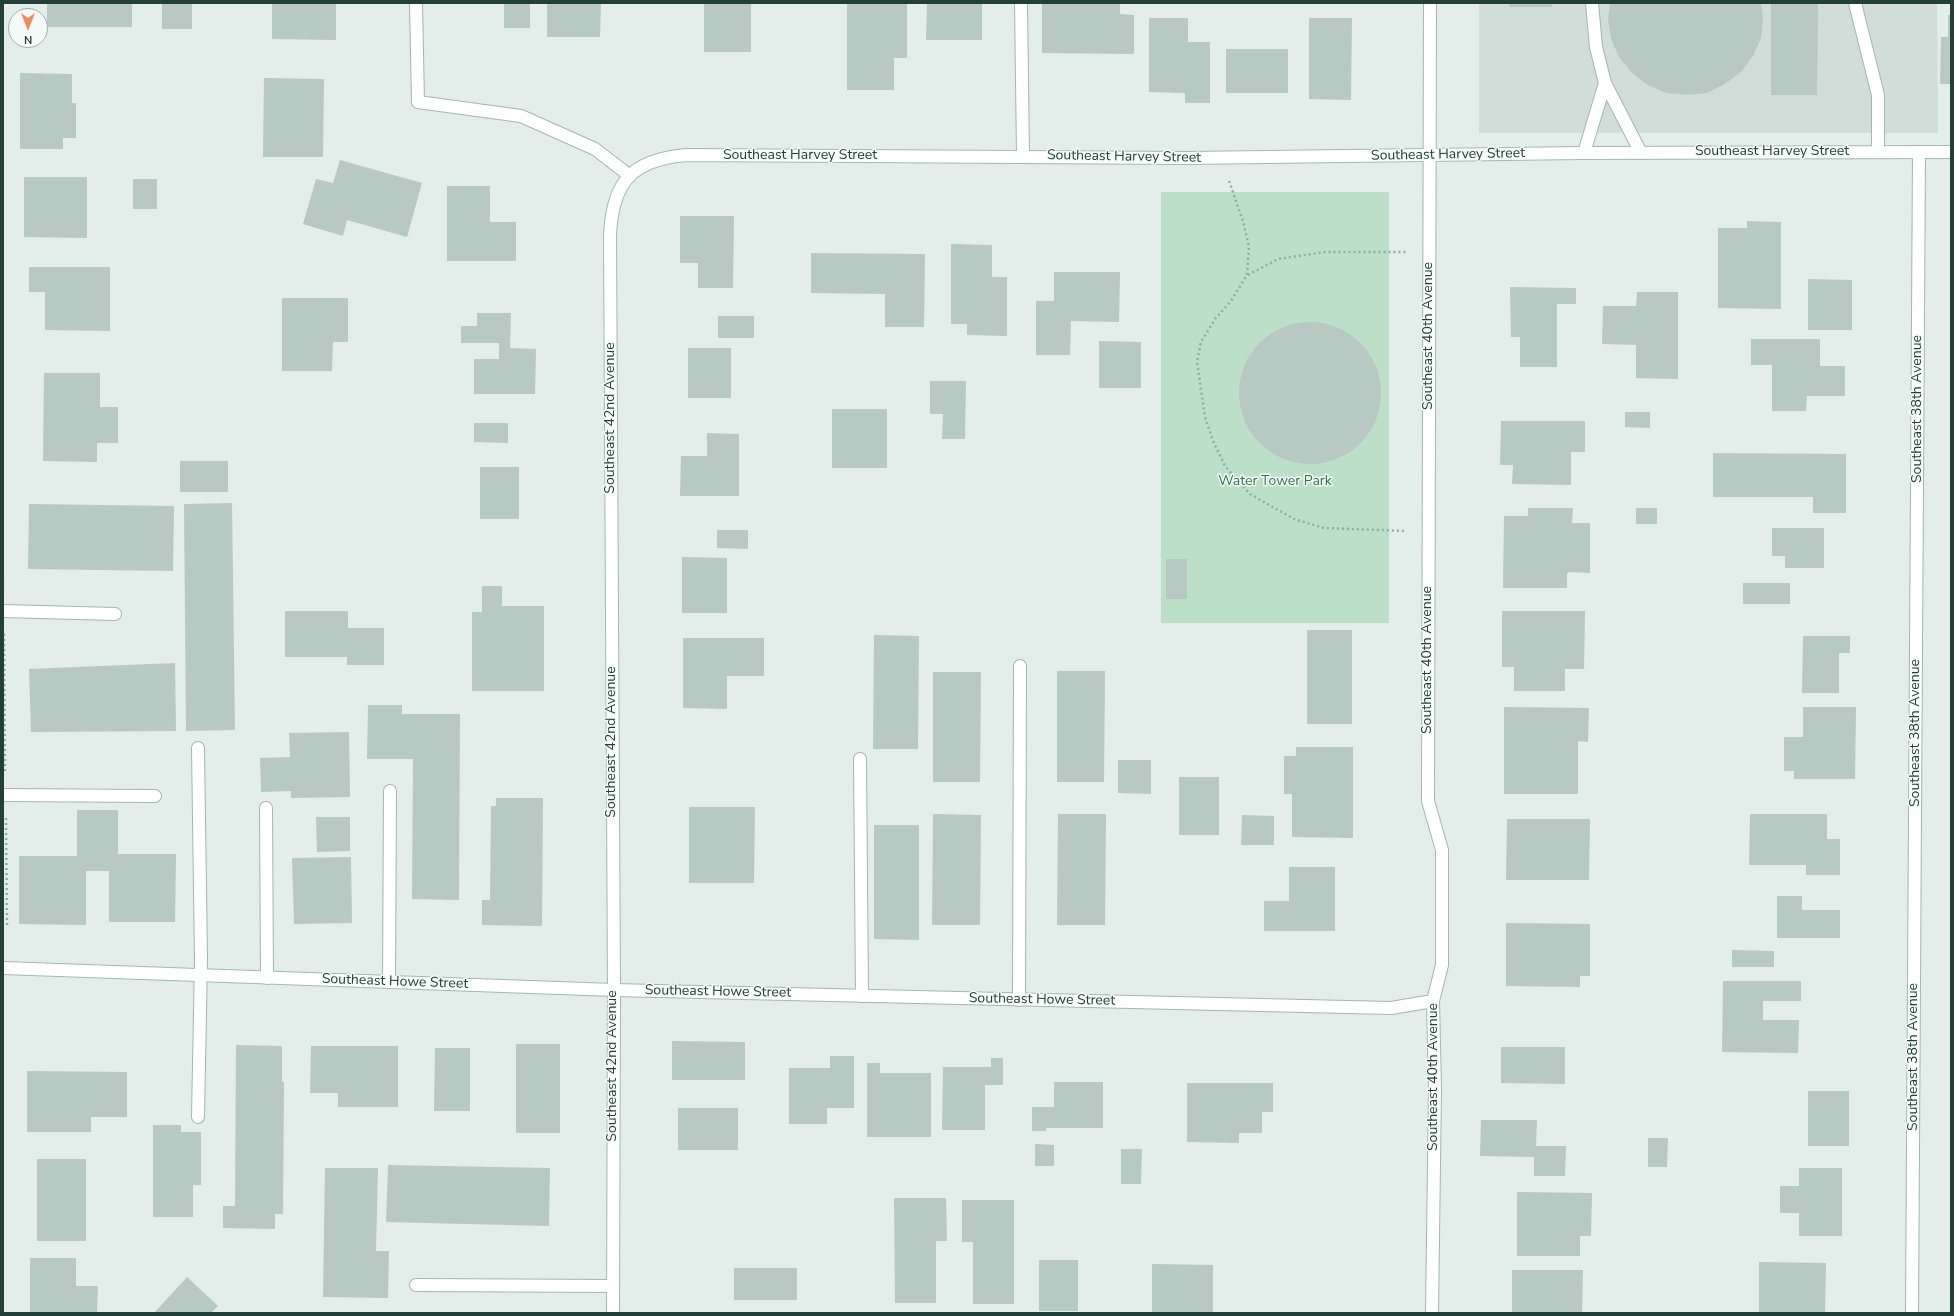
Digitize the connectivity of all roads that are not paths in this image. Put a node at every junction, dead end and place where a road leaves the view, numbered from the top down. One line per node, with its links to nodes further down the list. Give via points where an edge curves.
1 (416, 3): 14 (street, via 418,102 521,116 595,149)
2 (1021, 3): 12 (street)
3 (1430, 3): 13 (street, Southeast 40th Avenue)
4 (1592, 3): 6 (street, via 1596,47)
5 (1855, 3): 7 (street, via 1878,95)
6 (1605, 83): 10 (street); 11 (street)
7 (1878, 152): 8 (street, Southeast Harvey Street); 11 (street, Southeast Harvey Street)
8 (1919, 152): 9 (street, Southeast Harvey Street); 37 (street, Southeast 38th Avenue)
9 (1951, 152)
10 (1584, 153): 11 (street, Southeast Harvey Street); 13 (street, Southeast Harvey Street)
11 (1640, 153)
12 (1023, 156): 13 (street, Southeast Harvey Street); 14 (street, Southeast Harvey Street, via 686,156 654,161)
13 (1429, 156): 31 (street, Southeast 40th Avenue, via 1428,801 1442,850 1442,964)
14 (630, 176): 28 (street, Southeast 42nd Avenue, via 620,187 616,198 610,234)
15 (3, 611): 16 (street)
16 (114, 614)
17 (1020, 666): 30 (street)
18 (198, 748): 25 (street)
19 (860, 759): 29 (street)
20 (390, 791): 27 (street)
21 (4, 795): 22 (street)
22 (155, 796)
23 (266, 808): 26 (street)
24 (3, 968): 25 (street, Southeast Howe Street)
25 (201, 976): 26 (street, Southeast Howe Street); 32 (street)
26 (268, 978): 27 (street, Southeast Howe Street)
27 (389, 982): 28 (street, Southeast Howe Street)
28 (614, 990): 29 (street, Southeast Howe Street); 34 (street, Southeast 42nd Avenue)
29 (862, 996): 30 (street, Southeast Howe Street)
30 (1019, 1000): 31 (street, Southeast Howe Street, via 1391,1008)
31 (1433, 1001): 36 (street, Southeast 40th Avenue, via 1435,1089)
32 (198, 1117)
33 (416, 1285): 34 (street)
34 (613, 1286): 35 (street, Southeast 42nd Avenue)
35 (613, 1313)
36 (1432, 1313)
37 (1912, 1313)

